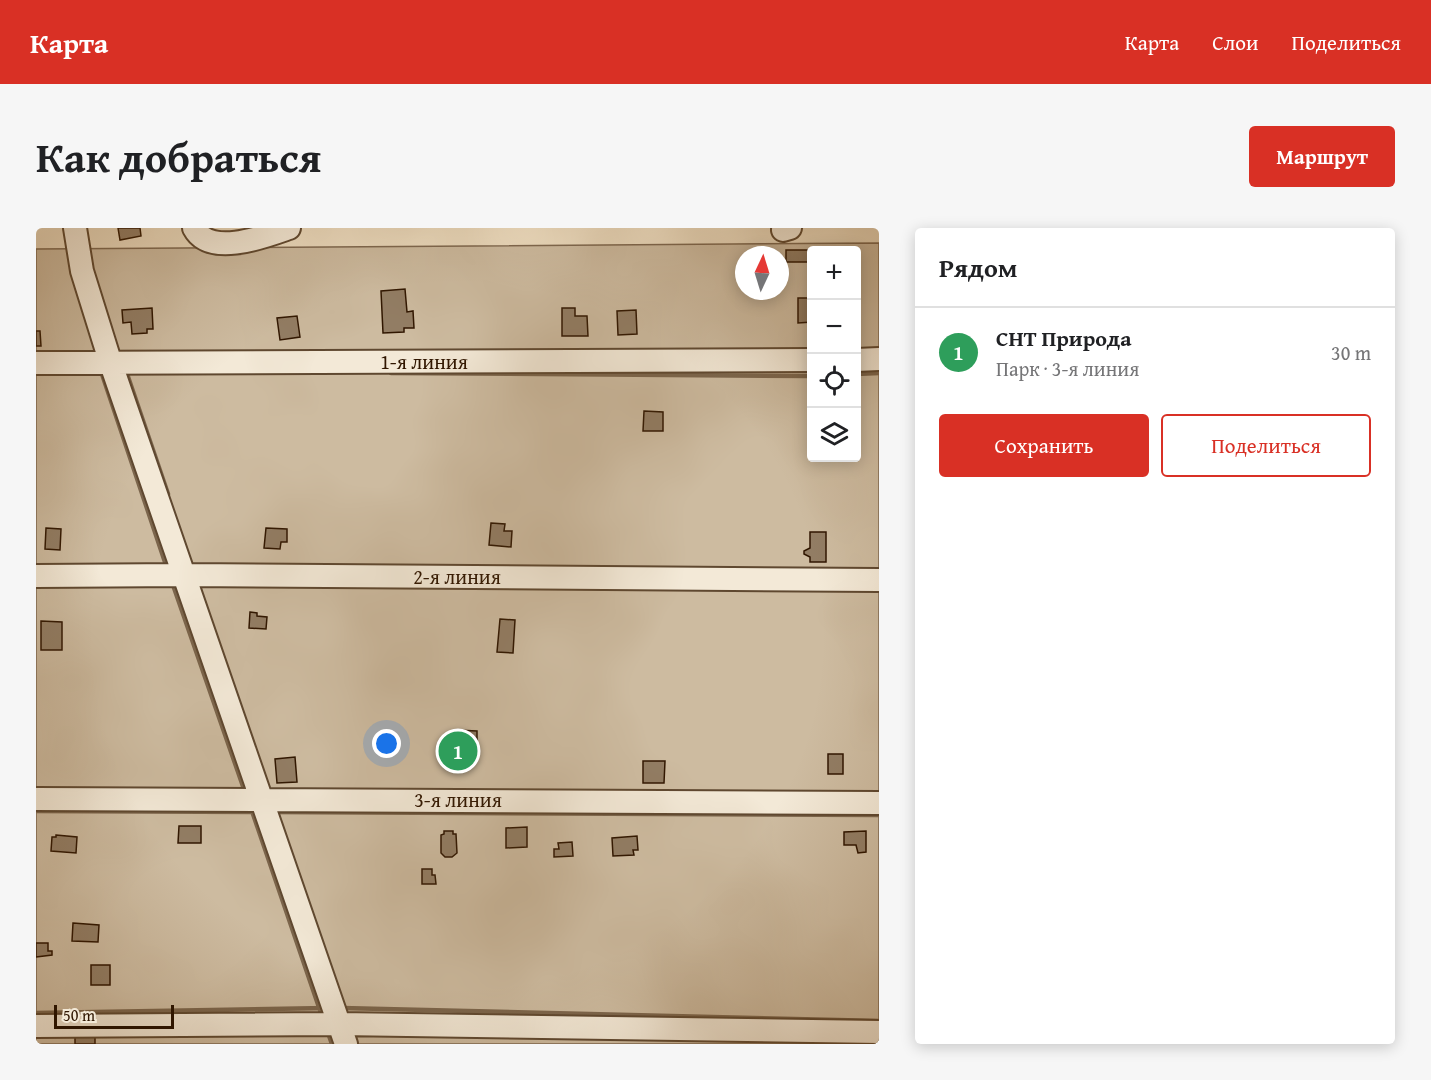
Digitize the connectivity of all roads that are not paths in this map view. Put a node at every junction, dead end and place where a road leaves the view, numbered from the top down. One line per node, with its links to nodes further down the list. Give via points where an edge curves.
1 (75, 228): 8 (street, via 82,271)
2 (194, 228): 3 (street, via 212,242 229,243 262,238)
3 (289, 228)
4 (879, 359): 6 (street)
5 (807, 360): 8 (street, 1-я линия)
6 (861, 360)
7 (36, 363): 8 (street, 1-я линия)
8 (111, 364): 9 (street)
9 (184, 575): 10 (street, 2-я линия); 11 (street, 2-я линия); 13 (street)
10 (36, 576)
11 (879, 580)
12 (36, 799): 13 (street, 3-я линия)
13 (261, 799): 14 (street, 3-я линия); 17 (street)
14 (879, 803)
15 (36, 1026): 17 (street)
16 (879, 1032): 17 (street)
17 (342, 1034)

